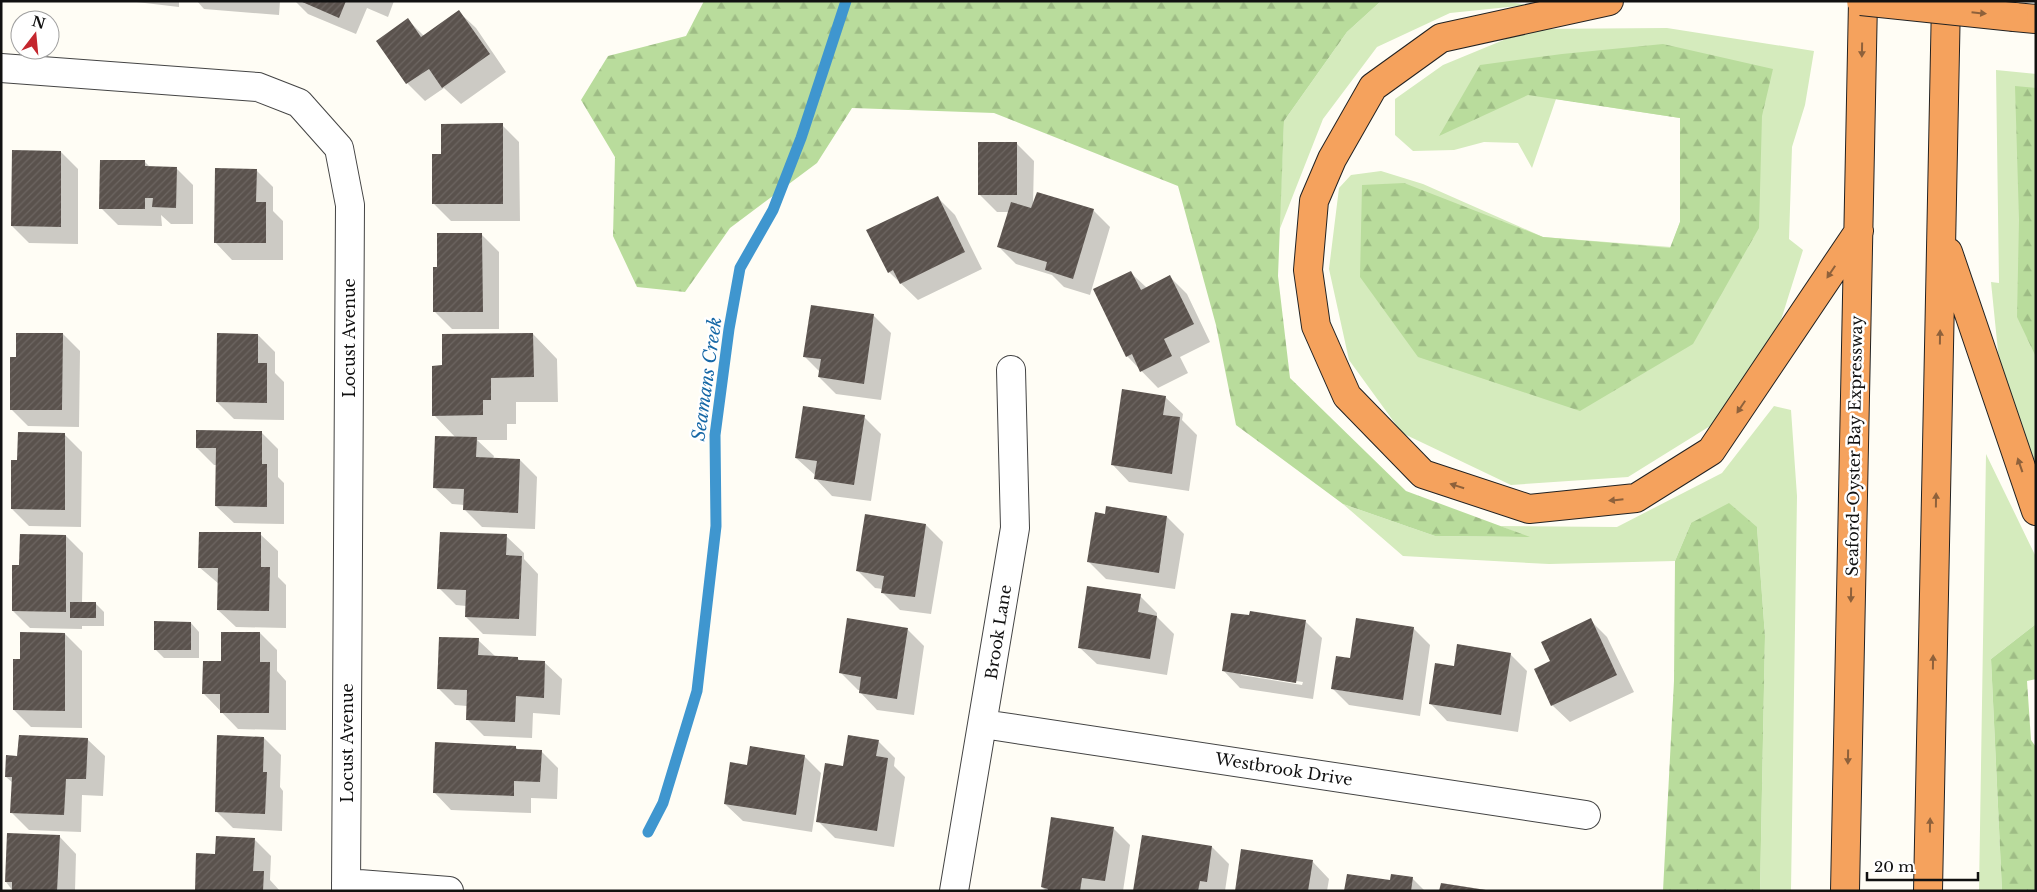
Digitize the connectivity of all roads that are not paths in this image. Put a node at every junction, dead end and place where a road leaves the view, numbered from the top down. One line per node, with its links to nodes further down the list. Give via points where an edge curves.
1 (1609, 1): 6 (highway, one-way to 1, via 1711,451 1636,498 1529,509 1423,474 1347,396 1316,326 1308,270 1314,201 1332,159 1372,87 1440,38)
2 (1862, 1): 4 (highway, one-way to 4, bridge); 6 (highway, Seaford-Oyster Bay Expressway, one-way to 6)
3 (1946, 1): 7 (highway)
4 (2025, 18)
5 (1, 68): 12 (street, Locust Avenue, via 258,87 299,103 339,148 350,204)
6 (1859, 231): 15 (highway, Seaford-Oyster Bay Expressway, one-way to 15)
7 (1942, 233): 9 (highway, one-way to 7); 16 (highway, one-way to 7)
8 (1011, 370): 10 (street, Brook Lane, via 1015,528)
9 (2036, 511)
10 (983, 724): 11 (street, Westbrook Drive); 14 (street, Brook Lane)
11 (1586, 815)
12 (346, 887): 13 (street)
13 (449, 891)
14 (954, 891)
15 (1845, 891)
16 (1928, 891)

